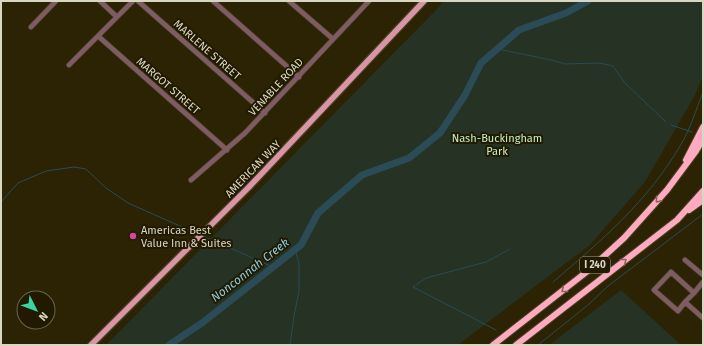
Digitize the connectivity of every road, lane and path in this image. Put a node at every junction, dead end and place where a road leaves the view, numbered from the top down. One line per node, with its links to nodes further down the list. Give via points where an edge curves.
1 (56, 1): 10 (street)
2 (100, 1): 9 (street)
3 (133, 1): 9 (street)
4 (138, 1): 15 (street, MARLENE STREET)
5 (212, 1): 14 (street)
6 (290, 1): 12 (street)
7 (369, 1): 12 (street, VENABLE ROAD)
8 (424, 1): 30 (main road, AMERICAN WAY, via 282,153)
9 (117, 17): 11 (street)
10 (31, 27)
11 (98, 36): 13 (street); 18 (street, MARGOT STREET)
12 (333, 39): 14 (street, VENABLE ROAD)
13 (69, 65)
14 (299, 77): 15 (street, VENABLE ROAD)
15 (265, 113): 18 (street, VENABLE ROAD)
16 (703, 127): 19 (highway)
17 (703, 139): 19 (highway, I 240)
18 (227, 150): 20 (street, VENABLE ROAD)
19 (682, 169): 31 (highway, I 240, one-way to 31, via 650,210 612,250)
20 (191, 180)
21 (703, 191): 23 (highway, I 240)
22 (703, 200): 23 (highway)
23 (677, 220): 32 (highway, I 240, one-way to 23)
24 (685, 260): 25 (street)
25 (703, 275)
26 (703, 282): 27 (street)
27 (694, 293): 28 (street); 28 (street, via 671,272 654,290 678,311)
28 (685, 302): 29 (street)
29 (703, 318)
30 (91, 345)
31 (493, 345)
32 (516, 345)

